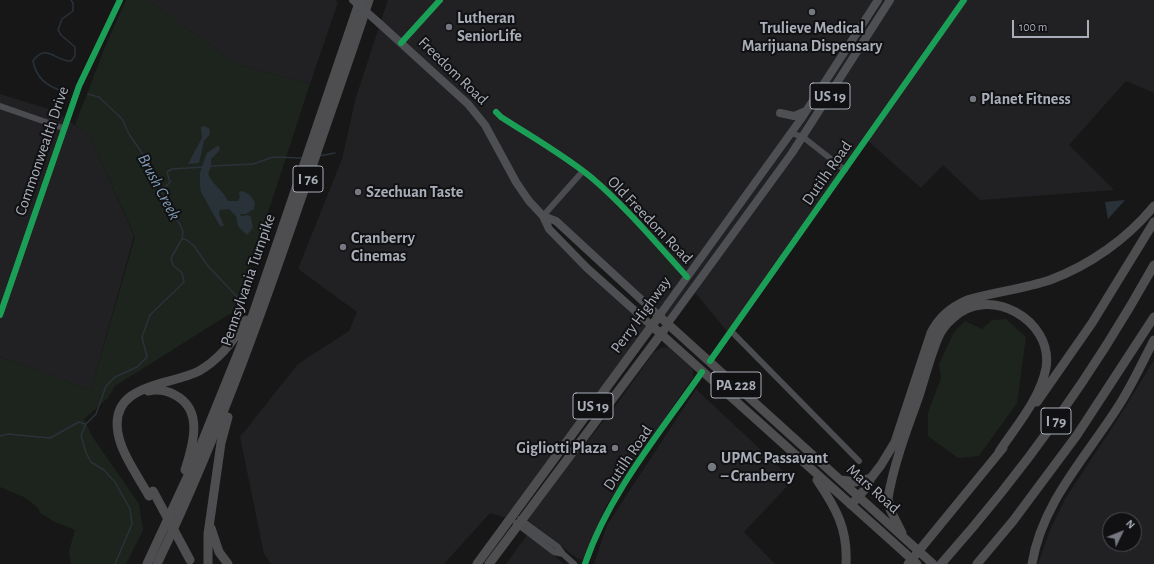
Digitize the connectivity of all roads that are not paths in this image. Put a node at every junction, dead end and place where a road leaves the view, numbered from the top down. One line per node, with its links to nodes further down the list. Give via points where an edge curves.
1 (120, 0): 15 (street, Commonwealth Drive, via 79,86)
2 (353, 0): 10 (main road, Freedom Road, bridge)
3 (360, 0): 25 (highway, Pennsylvania Turnpike / I 76)
4 (369, 0): 34 (highway, Pennsylvania Turnpike / I 76)
5 (440, 0): 10 (street)
6 (878, 0): 12 (main road, Perry Highway / US 19)
7 (890, 0): 17 (main road, Perry Highway / US 19)
8 (955, 0): 9 (street)
9 (962, 3): 18 (street, Dutilh Road)
10 (401, 43): 21 (main road, Freedom Road, via 455,90 474,111 489,131 520,189)
11 (0, 106): 15 (street)
12 (807, 111): 14 (main road, via 794,116); 16 (main road, Perry Highway / US 19)
13 (496, 112): 19 (street, Old Freedom Road)
14 (780, 113)
15 (63, 128): 26 (street, Commonwealth Drive)
16 (793, 130): 17 (street); 24 (main road, Perry Highway / US 19)
17 (803, 137): 18 (street); 29 (main road, Perry Highway / US 19)
18 (845, 170): 31 (street, Dutilh Road)
19 (583, 171): 21 (street); 24 (street, Old Freedom Road, via 622,206)
20 (1154, 206): 40 (highway, via 1121,239 1074,270 1049,280 967,300 959,303 940,319 931,333 895,442)
21 (543, 216): 27 (main road, Freedom Road, via 556,221); 30 (main road, Freedom Road, via 549,229 587,268)
22 (1154, 222): 37 (highway, via 1071,354)
23 (1154, 265): 66 (highway, I 79, via 1101,355 1066,406 1002,493)
24 (687, 277): 27 (main road, Perry Highway / US 19)
25 (261, 288): 42 (highway, via 240,330 228,348 218,357 192,374 141,390 122,408 118,424 120,440); 48 (highway, Pennsylvania Turnpike / I 76, via 212,418)
26 (0, 315)
27 (659, 316): 29 (highway, Freedom Road / PA 228); 30 (highway, Perry Highway / US 19)
28 (1154, 318): 52 (highway, I 79, via 1077,435)
29 (668, 324): 32 (highway, Perry Highway / US 19); 35 (highway, Mars Road / PA 228)
30 (652, 326): 32 (highway, Mars Road / PA 228); 45 (highway, Perry Highway / US 19)
31 (731, 331): 35 (street, Dutilh Road); 38 (street, Mars Road)
32 (661, 334): 36 (highway, Mars Road / PA 228); 47 (highway, Perry Highway / US 19)
33 (1154, 340): 67 (highway, via 1122,402 1058,494 1035,548)
34 (245, 358): 46 (highway, via 221,444); 54 (highway, Pennsylvania Turnpike / I 76, via 190,496)
35 (710, 361): 41 (highway, Mars Road / PA 228)
36 (702, 372): 39 (highway, Mars Road / PA 228); 61 (street, Dutilh Road, via 619,492 604,517)
37 (999, 452): 50 (highway, via 1041,386 1046,366 1045,353 1037,331 1020,314 1002,306 975,305 953,318 938,338 892,479 888,498 890,509); 63 (highway)
38 (859, 461)
39 (810, 469): 44 (highway, Mars Road / PA 228); 62 (highway, via 835,506 844,532)
40 (870, 478): 41 (highway, via 856,482); 43 (highway)
41 (840, 480): 43 (highway, Mars Road / PA 228)
42 (151, 494): 48 (highway, via 124,441 122,428 125,411 132,401 146,392 156,390 170,392 183,400 191,411 194,425 190,455); 51 (highway, bridge)
43 (859, 497): 44 (highway); 50 (highway, Mars Road / PA 228)
44 (852, 505): 64 (highway, Mars Road / PA 228, bridge)
45 (511, 517): 47 (street); 49 (highway, Perry Highway / US 19)
46 (210, 522): 55 (highway); 56 (highway, via 217,547)
47 (520, 522): 59 (highway, Perry Highway / US 19); 60 (street, via 558,547)
48 (166, 523): 53 (highway, Pennsylvania Turnpike / I 76)
49 (494, 541): 57 (highway); 58 (highway, Perry Highway / US 19)
50 (909, 542): 65 (highway, Mars Road / PA 228, bridge)
51 (190, 563)
52 (978, 563)
53 (147, 564)
54 (157, 564)
55 (208, 564)
56 (228, 564)
57 (470, 564)
58 (477, 564)
59 (489, 564)
60 (574, 564)
61 (585, 564)
62 (846, 564)
63 (908, 564)
64 (917, 564)
65 (933, 564)
66 (941, 564)
67 (1032, 564)

